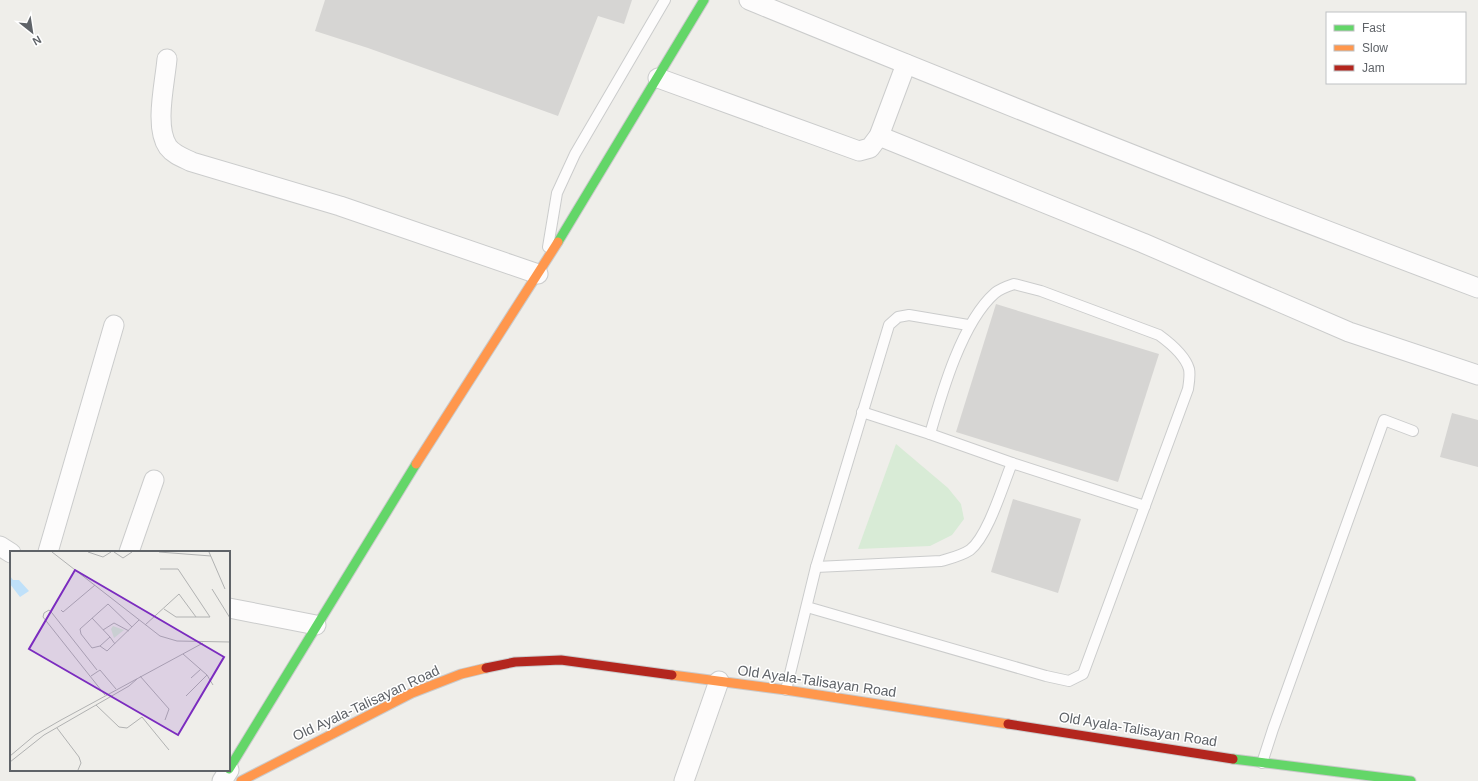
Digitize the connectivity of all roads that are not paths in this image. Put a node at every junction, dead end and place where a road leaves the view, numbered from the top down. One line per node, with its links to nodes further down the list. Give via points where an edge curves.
1 (665, 0): 8 (lane, via 565,175 557,193)
2 (704, 0): 6 (street)
3 (749, 0): 5 (street)
4 (167, 59): 8 (street, via 162,135 169,148 178,156)
5 (906, 64): 7 (street); 9 (street)
6 (658, 78): 7 (street, via 859,151 870,148); 8 (street)
7 (879, 136): 12 (street, via 1143,242 1349,332)
8 (542, 267): 26 (street)
9 (1478, 288)
10 (114, 325): 20 (street)
11 (968, 325): 13 (lane, via 909,315 898,317 889,325); 15 (lane, via 939,402); 18 (lane, via 996,292 1014,284 1159,335 1170,343 1189,369 1188,388)
12 (1478, 375)
13 (862, 412): 15 (lane); 23 (lane)
14 (1413, 431): 29 (lane, via 1384,420)
15 (930, 434): 16 (lane)
16 (1012, 463): 18 (lane); 23 (lane, via 985,531 971,549 958,556 941,561)
17 (154, 480): 21 (street)
18 (1145, 506): 24 (lane, via 1083,674 1069,681 1011,667)
19 (0, 546): 22 (street)
20 (48, 551)
21 (129, 551)
22 (10, 552)
23 (816, 566): 24 (lane)
24 (807, 607): 28 (lane)
25 (230, 608): 26 (street)
26 (316, 625): 30 (street)
27 (719, 681): 28 (street, Old Ayala-Talisayan Road); 33 (street, Old Ayala-Talisayan Road, via 561,660 515,662 462,674 412,693); 34 (street)
28 (786, 690): 29 (street, Old Ayala-Talisayan Road)
29 (1262, 763): 35 (street, Old Ayala-Talisayan Road)
30 (230, 768)
31 (228, 771): 32 (street)
32 (222, 781)
33 (241, 781)
34 (684, 781)
35 (1411, 781)

